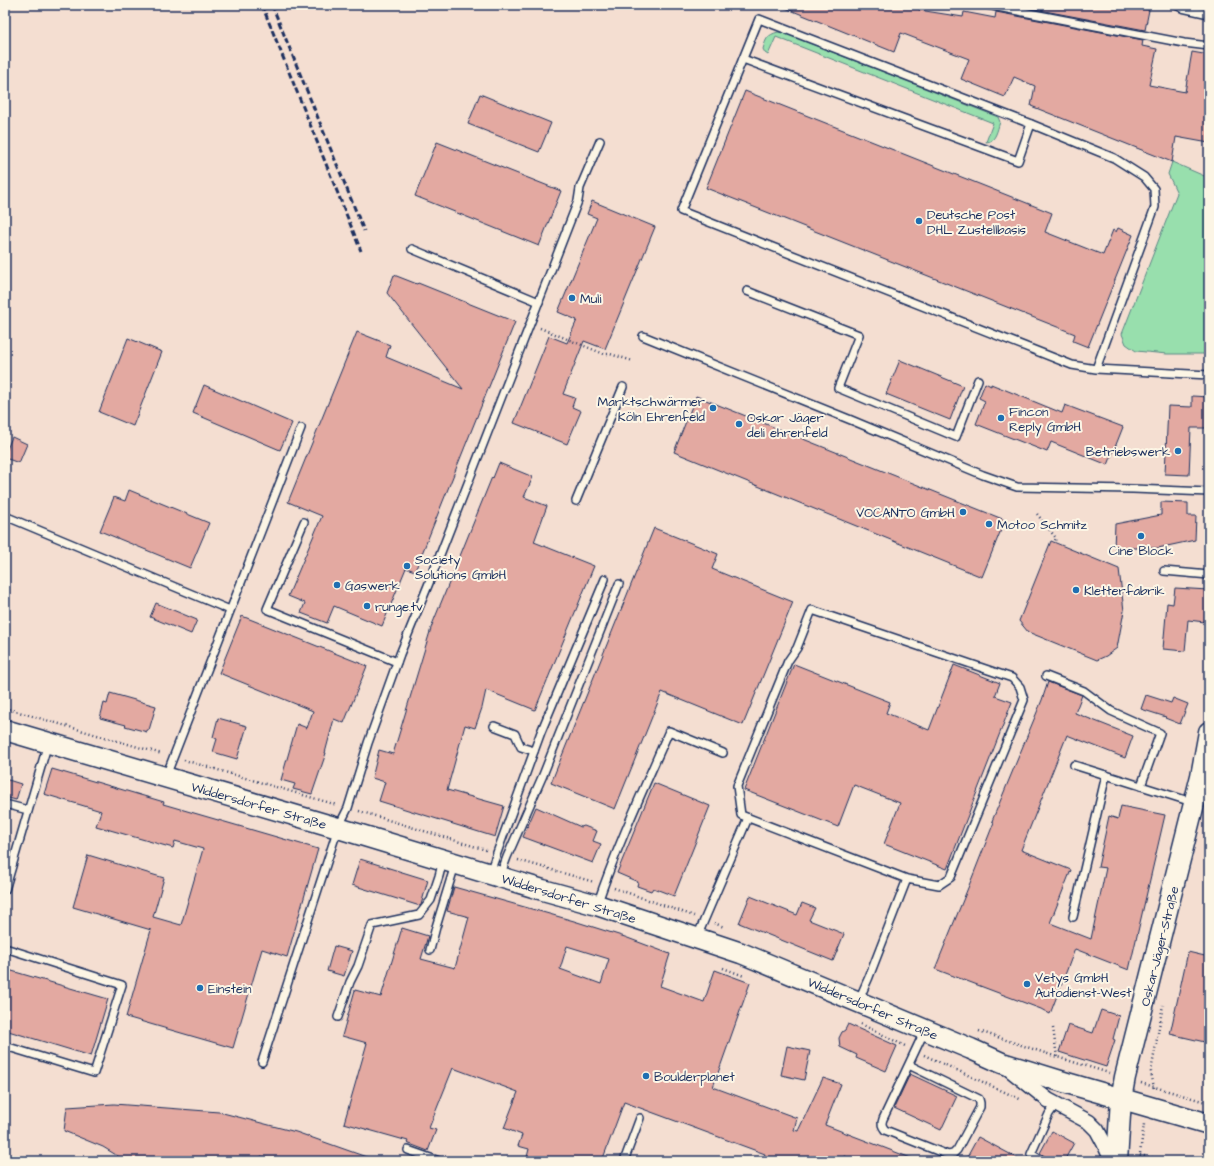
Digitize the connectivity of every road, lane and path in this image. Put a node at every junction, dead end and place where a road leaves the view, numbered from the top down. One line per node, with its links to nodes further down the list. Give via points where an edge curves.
1 (987, 5): 4 (lane, via 1176,42)
2 (1176, 5): 3 (lane)
3 (1209, 14)
4 (1209, 46)
5 (743, 59): 6 (lane, via 1018,161); 6 (lane, via 759,19); 14 (lane, via 681,211 1011,341 1072,364)
6 (1031, 124): 14 (lane, via 1114,158 1144,177 1154,189 1155,207)
7 (600, 141): 10 (lane, via 580,188 578,201)
8 (412, 249): 10 (lane)
9 (748, 292): 16 (lane, via 859,335 838,388 956,437)
10 (539, 302): 11 (lane)
11 (530, 324): 13 (path, via 604,354); 30 (lane)
12 (643, 336): 19 (lane, via 1017,487)
13 (633, 361)
14 (1096, 369): 15 (lane)
15 (1209, 375)
16 (978, 380)
17 (623, 387): 20 (lane)
18 (301, 428): 29 (lane)
19 (1209, 492)
20 (576, 501)
21 (1037, 514): 24 (path, via 1056,538)
22 (5, 516): 29 (lane)
23 (304, 522): 30 (lane, via 267,609)
24 (1054, 543)
25 (1164, 572): 26 (lane)
26 (1209, 575)
27 (605, 579): 36 (lane)
28 (619, 584): 48 (lane, via 543,775 507,856)
29 (230, 610): 40 (lane)
30 (397, 662): 46 (lane, via 348,808)
31 (1046, 676): 41 (lane, via 1084,691 1111,711 1160,733)
32 (494, 726): 36 (lane, via 515,734 520,747)
33 (5, 730): 35 (main road, Widdersdorfer Straße)
34 (1209, 732): 42 (main road, Oskar-Jäger-Straße)
35 (48, 743): 40 (main road, Widdersdorfer Straße); 44 (lane)
36 (534, 751): 48 (lane)
37 (723, 753): 51 (lane, via 669,731 634,810)
38 (1074, 765): 39 (lane)
39 (1106, 775): 41 (lane); 52 (lane)
40 (165, 777): 46 (main road, Widdersdorfer Straße)
41 (1141, 786): 42 (lane)
42 (1195, 803): 74 (main road, Oskar-Jäger-Straße, via 1125,1078)
43 (5, 804): 44 (lane)
44 (28, 810): 50 (lane)
45 (748, 818): 49 (lane); 49 (lane, via 741,815 738,786 788,661 797,648 812,610 1012,678 1020,687 1024,700 951,878 938,885); 53 (lane)
46 (338, 828): 47 (main road, Widdersdorfer Straße); 70 (lane)
47 (449, 862): 48 (main road, Widdersdorfer Straße); 55 (lane); 60 (lane, via 439,876 431,900 419,915 372,924)
48 (494, 875): 51 (main road, Widdersdorfer Straße)
49 (907, 879): 58 (lane)
50 (5, 890)
51 (597, 905): 53 (main road, Widdersdorfer Straße)
52 (1073, 917)
53 (697, 939): 58 (main road, Widdersdorfer Straße, via 741,953)
54 (5, 948): 65 (lane, via 122,985 94,1073)
55 (430, 950)
56 (717, 966): 57 (path)
57 (746, 976)
58 (858, 1002): 63 (main road, Widdersdorfer Straße)
59 (1164, 1004): 77 (path, via 1151,1072 1154,1087)
60 (338, 1017)
61 (857, 1022): 67 (path)
62 (1053, 1028): 68 (path)
63 (925, 1030): 67 (lane); 71 (main road, Widdersdorfer Straße)
64 (1023, 1042): 66 (path)
65 (5, 1046)
66 (1022, 1046)
67 (915, 1051): 72 (lane); 73 (path)
68 (1057, 1057)
69 (947, 1059): 73 (path)
70 (262, 1062)
71 (1002, 1063): 74 (main road, Widdersdorfer Straße); 75 (street, via 1048,1100)
72 (909, 1065): 72 (lane, via 882,1119 882,1127 948,1155 953,1154 980,1107 979,1099)
73 (945, 1065): 75 (path, via 1020,1099)
74 (1122, 1099): 77 (main road, Widdersdorfer Straße); 78 (main road, Oskar-Jäger-Straße)
75 (1053, 1109): 84 (lane, via 1031,1154); 85 (street, via 1089,1122 1097,1130)
76 (640, 1118): 83 (lane)
77 (1148, 1119): 78 (path); 79 (main road, Widdersdorfer Straße); 81 (path)
78 (1120, 1120): 86 (main road, Oskar-Jäger-Straße)
79 (1209, 1124)
80 (408, 1150): 82 (lane)
81 (1140, 1155): 87 (path); 88 (path)
82 (439, 1161)
83 (624, 1161)
84 (1043, 1161)
85 (1112, 1161)
86 (1117, 1161)
87 (1138, 1161)
88 (1165, 1161)

